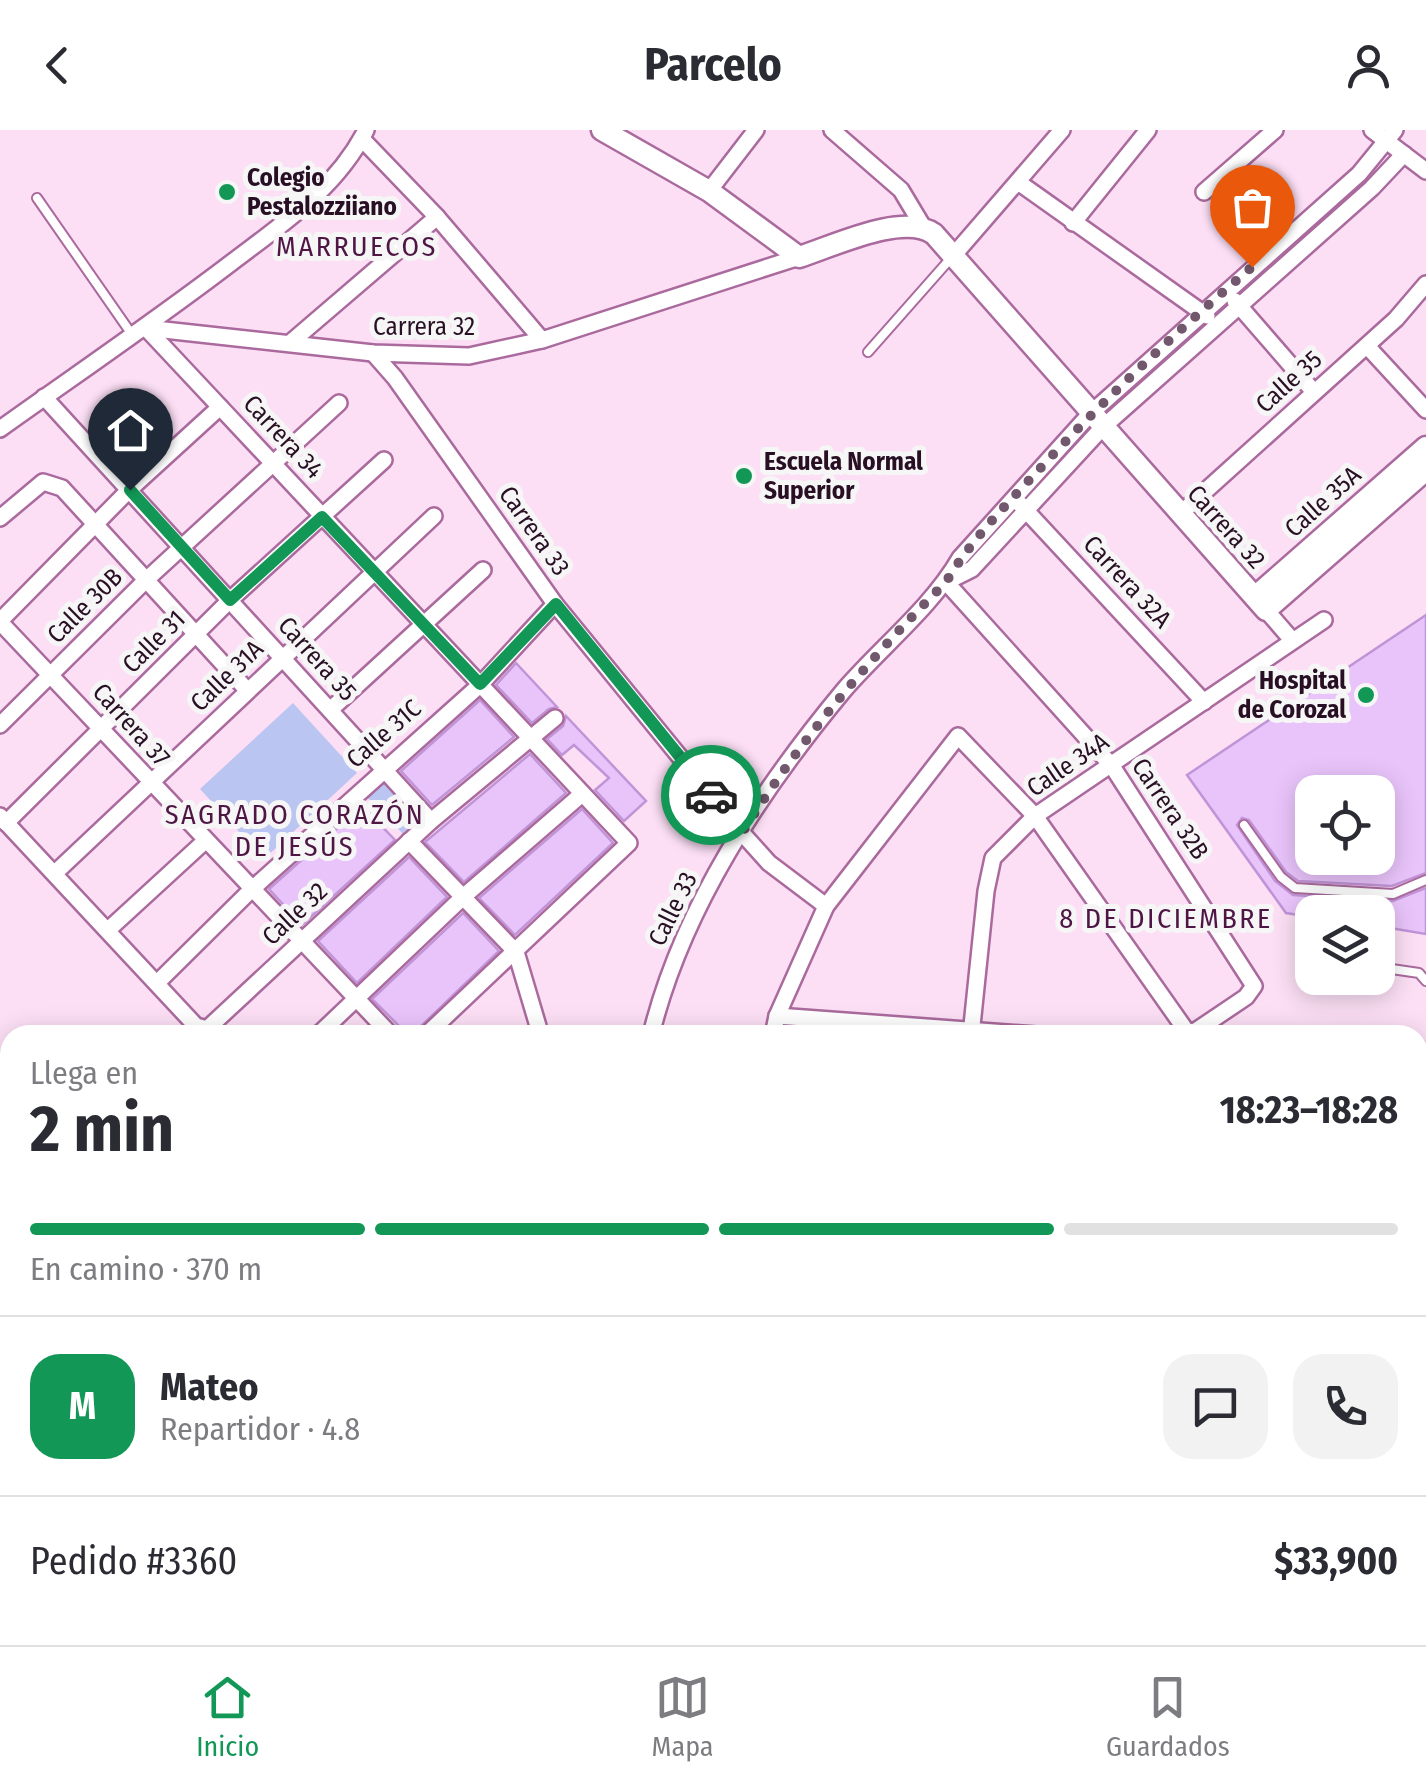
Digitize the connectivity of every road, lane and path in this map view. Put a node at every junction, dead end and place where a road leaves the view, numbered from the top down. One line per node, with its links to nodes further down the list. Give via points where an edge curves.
1 (602, 130): 13 (street)
2 (756, 130): 13 (street)
3 (832, 130): 18 (street, Carrera 32, via 901,190)
4 (1062, 130): 12 (street)
5 (1148, 130): 17 (street)
6 (1275, 130): 14 (street)
7 (1372, 130): 9 (street)
8 (364, 134): 16 (street); 26 (street, via 312,201)
9 (1392, 136): 10 (street); 22 (street, Calle 33, via 1359,174)
10 (1404, 154): 11 (street); 23 (street, Calle 33)
11 (1426, 171)
12 (1018, 182): 17 (street); 20 (street)
13 (709, 191): 19 (street)
14 (1204, 192)
15 (37, 198): 26 (lane)
16 (438, 217): 27 (street); 28 (street)
17 (1073, 223): 24 (street)
18 (922, 225): 19 (street, Carrera 32, via 901,224); 20 (street, Carrera 32)
19 (799, 256): 27 (street, Carrera 32)
20 (954, 256): 30 (lane); 37 (street, Carrera 32)
21 (1426, 284): 29 (street, Calle 35)
22 (1226, 290): 23 (street); 24 (street, Calle 33)
23 (1239, 306): 25 (street, Calle 33); 32 (street)
24 (1202, 312): 25 (street); 37 (street, Calle 33)
25 (1217, 326): 37 (street, Calle 33)
26 (140, 332): 28 (street, Carrera 32); 33 (street); 35 (street, Carrera 34)
27 (542, 340): 31 (street, Carrera 32, via 469,356)
28 (290, 343): 31 (street, Carrera 32)
29 (1367, 346): 32 (street, Calle 35); 36 (street)
30 (868, 352)
31 (373, 353): 58 (street, Carrera 33)
32 (1314, 392): 46 (street, Calle 35)
33 (44, 397): 38 (street); 43 (street, Carrera 35)
34 (339, 403): 41 (street, Calle 30B)
35 (220, 407): 41 (street, Carrera 34); 43 (street)
36 (1426, 410)
37 (1096, 421): 44 (street, Calle 33); 45 (street, Calle 33); 46 (street, Carrera 32)
38 (0, 429)
39 (1426, 447): 57 (street, Calle 35A)
40 (384, 460): 48 (street, Calle 31)
41 (272, 463): 48 (street, Carrera 34); 51 (street, Calle 30B)
42 (1426, 470): 57 (street, Calle 35A)
43 (130, 490): 50 (street); 51 (street, Carrera 35)
44 (1014, 497): 45 (street, Carrera 32A); 55 (street, Calle 33)
45 (1026, 510): 55 (street, Calle 33, via 972,569); 68 (street, Carrera 32A)
46 (1181, 513): 57 (street, Carrera 32)
47 (434, 516): 53 (street, Calle 31A)
48 (322, 517): 53 (street, Carrera 34); 56 (street, Calle 31)
49 (0, 518): 50 (street, via 43,482 62,488)
50 (96, 524): 54 (street); 60 (street)
51 (181, 547): 54 (street, Calle 30B); 56 (street, Carrera 35)
52 (483, 570): 61 (street)
53 (374, 572): 61 (street, Carrera 34); 64 (street, Calle 31A)
54 (146, 580): 62 (street); 65 (street, Calle 30B)
55 (946, 582): 74 (street, Carrera 32B); 82 (street, Calle 33, via 846,689 782,768)
56 (230, 600): 62 (street, Calle 31); 64 (street, Carrera 35)
57 (1260, 603): 63 (street, Carrera 32)
58 (556, 604): 66 (street, Calle 31C); 82 (street, Carrera 33)
59 (1324, 620): 63 (street, Calle 34A)
60 (0, 622): 65 (street, Carrera 37)
61 (424, 625): 66 (street, Carrera 34); 69 (street)
62 (197, 636): 67 (street); 72 (street, Calle 31)
63 (1292, 640): 68 (street, Calle 34A)
64 (282, 658): 67 (street, Calle 31A); 69 (street, Carrera 35)
65 (52, 675): 71 (street, Calle 30B); 72 (street, Carrera 37)
66 (480, 684): 73 (street, Carrera 34); 75 (street, Calle 31C)
67 (247, 690): 76 (street, Calle 31A)
68 (1204, 702): 74 (street, Calle 34A)
69 (330, 710): 75 (street, Carrera 35)
70 (556, 718): 73 (street, Calle 32)
71 (0, 725)
72 (102, 729): 76 (street, Carrera 37); 79 (street, Calle 31)
73 (529, 738): 77 (street, Carrera 34); 80 (street, Calle 32)
74 (1112, 766): 78 (street, Calle 34A); 109 (street, Carrera 32B, via 1254,986)
75 (383, 768): 80 (street, Carrera 35); 87 (street, Calle 31C)
76 (151, 783): 84 (street, Carrera 37); 85 (street, Calle 31A)
77 (582, 794): 88 (street); 92 (street, Carrera 34, via 629,844)
78 (1035, 816): 89 (street, via 958,736); 107 (street, Calle 34A, via 994,858); 108 (street, Carrera 32B)
79 (3, 820): 85 (street)
80 (431, 821): 83 (street, Calle 32)
81 (1244, 824): 86 (lane, via 1295,888 1393,894)
82 (742, 833): 89 (street, Carrera 33); 104 (street, Calle 33, via 681,946)
83 (409, 841): 88 (street); 91 (street, Calle 32)
84 (205, 842): 87 (street, Carrera 37); 90 (street)
85 (56, 874): 90 (street)
86 (1426, 880)
87 (251, 890): 91 (street, Carrera 37); 95 (street, Calle 31C)
88 (463, 897): 92 (street); 96 (street)
89 (826, 906): 97 (street)
90 (108, 930): 95 (street)
91 (300, 943): 96 (street, Carrera 37); 99 (street, Calle 32)
92 (516, 952): 102 (street); 103 (street)
93 (1395, 969): 94 (lane)
94 (1426, 980)
95 (157, 984): 98 (street, Calle 32)
96 (355, 1002): 100 (street); 101 (street, Carrera 37)
97 (777, 1016): 105 (street); 106 (street)
98 (195, 1025)
99 (212, 1025)
100 (329, 1025)
101 (379, 1025)
102 (437, 1025)
103 (538, 1025)
104 (654, 1025)
105 (776, 1025)
106 (880, 1025)
107 (973, 1025)
108 (1182, 1025)
109 (1204, 1025)

